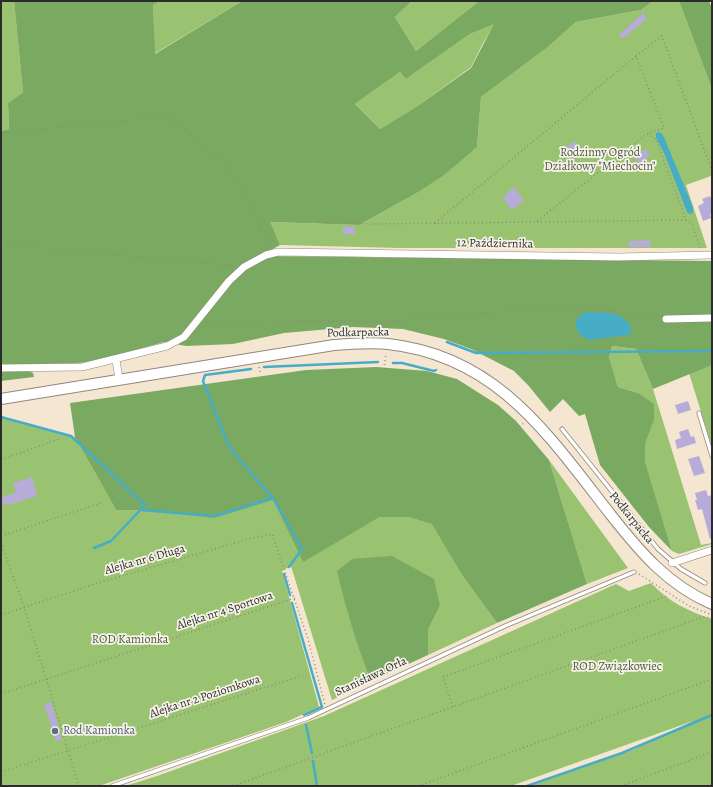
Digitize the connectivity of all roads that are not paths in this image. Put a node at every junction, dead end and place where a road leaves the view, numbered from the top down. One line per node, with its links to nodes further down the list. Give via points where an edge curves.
1 (712, 255): 4 (street, 12 Października, via 618,257 278,252 266,255 244,267 229,281 184,337 156,350)
2 (712, 318): 3 (street)
3 (666, 319)
4 (116, 360): 5 (street, via 82,367); 6 (street)
5 (1, 368)
6 (119, 380): 7 (main road, Podkarpacka); 15 (main road, Podkarpacka, via 316,347 358,343 388,344 428,352 460,364 494,384 531,416 652,564 680,586)
7 (1, 399)
8 (699, 414): 10 (lane)
9 (562, 429): 12 (lane, via 644,534)
10 (712, 456)
11 (712, 550): 12 (street)
12 (672, 563): 14 (lane)
13 (634, 572): 16 (lane, Stanisława Orła, via 505,626 326,710)
14 (705, 583)
15 (712, 604)
16 (126, 784): 17 (lane, Stanisława Orła)
17 (112, 786)

